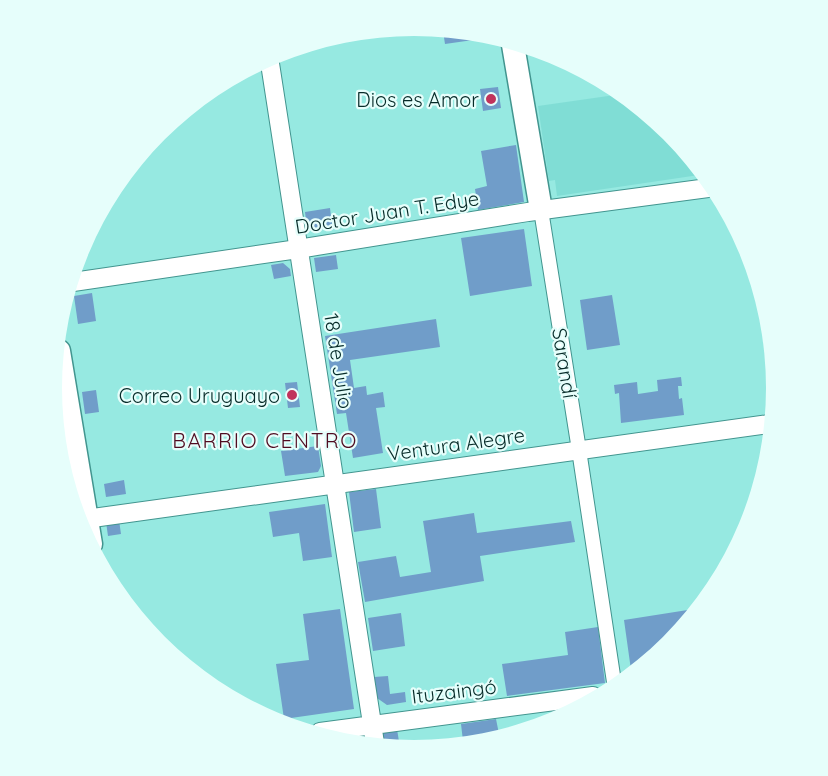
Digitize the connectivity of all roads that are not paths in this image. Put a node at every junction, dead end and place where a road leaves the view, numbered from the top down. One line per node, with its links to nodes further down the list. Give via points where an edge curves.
1 (514, 51): 4 (street, Sarandí)
2 (270, 67): 5 (street, 18 de Julio)
3 (704, 188): 4 (street, Doctor Juan T. Edye)
4 (541, 210): 5 (street, Doctor Juan T. Edye); 9 (street, Sarandí)
5 (298, 249): 6 (street, Doctor Juan T. Edye); 10 (street, 18 de Julio)
6 (79, 281)
7 (62, 377): 11 (street)
8 (764, 425): 9 (street, Ventura Alegre)
9 (579, 450): 10 (street, Ventura Alegre); 13 (street, Sarandí)
10 (336, 483): 12 (street, Ventura Alegre); 15 (street, 18 de Julio)
11 (78, 493)
12 (87, 518)
13 (613, 678)
14 (582, 697): 15 (street, Ituzaingó)
15 (372, 724): 16 (street, Ituzaingó); 17 (street, 18 de Julio)
16 (332, 730)
17 (374, 738)

